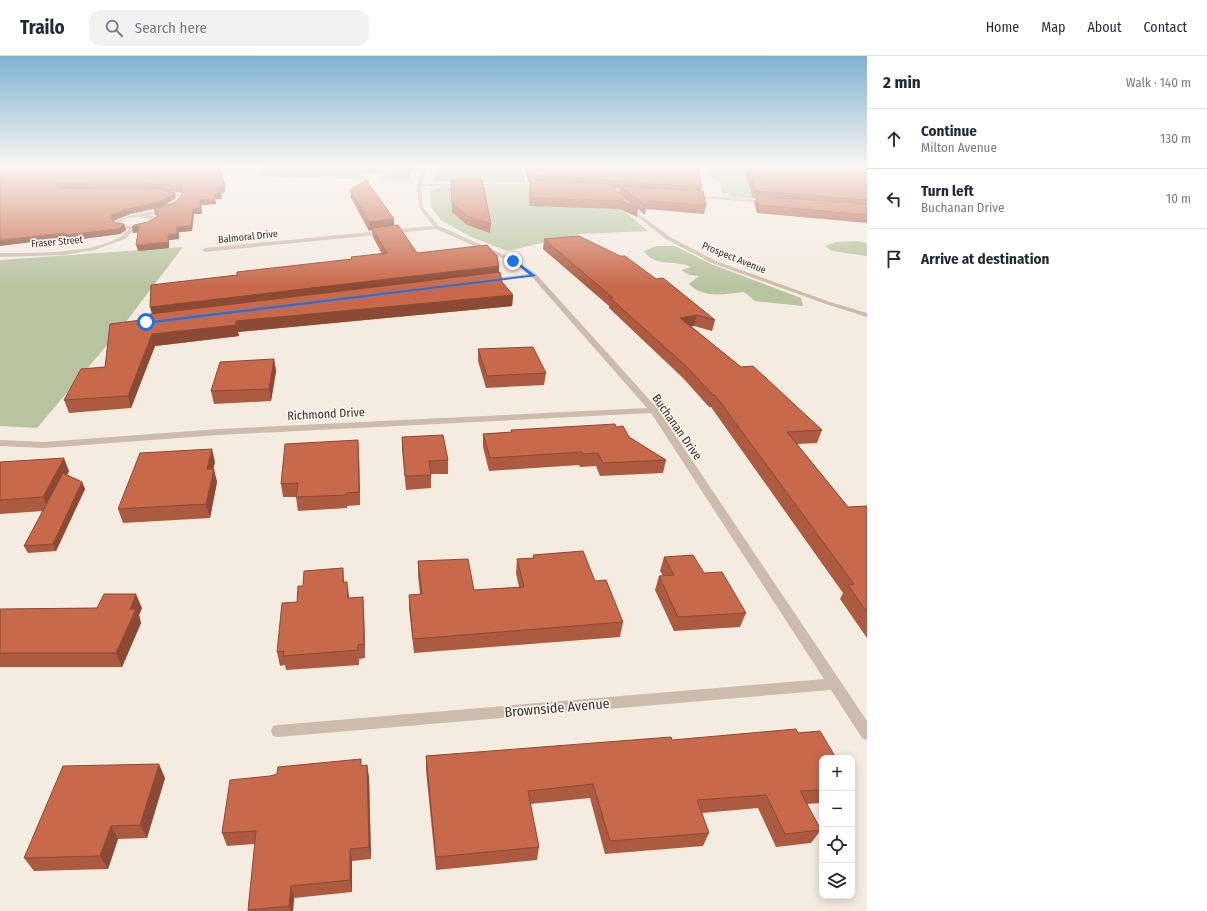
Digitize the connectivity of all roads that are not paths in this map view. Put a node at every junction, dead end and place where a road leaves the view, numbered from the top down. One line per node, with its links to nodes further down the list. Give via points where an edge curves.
1 (172, 206): 4 (street)
2 (421, 206): 6 (street, Buchanan Drive)
3 (628, 206): 11 (street, Prospect Avenue, via 668,238 714,262)
4 (146, 215): 5 (street, via 156,220); 5 (street, via 126,217 116,222 119,226)
5 (134, 227): 8 (street, Fraser Street, via 124,238 95,248 72,252)
6 (437, 227): 7 (street, Balmoral Drive); 9 (street, Buchanan Drive, via 513,261)
7 (205, 250)
8 (0, 256)
9 (534, 276): 10 (street); 12 (street, Buchanan Drive)
10 (478, 282)
11 (867, 315)
12 (654, 410): 13 (street, Richmond Drive, via 234,431 44,444); 14 (street, Buchanan Drive)
13 (0, 443)
14 (836, 684): 15 (street, Brownside Avenue); 16 (street, Buchanan Drive)
15 (278, 731)
16 (867, 733)

